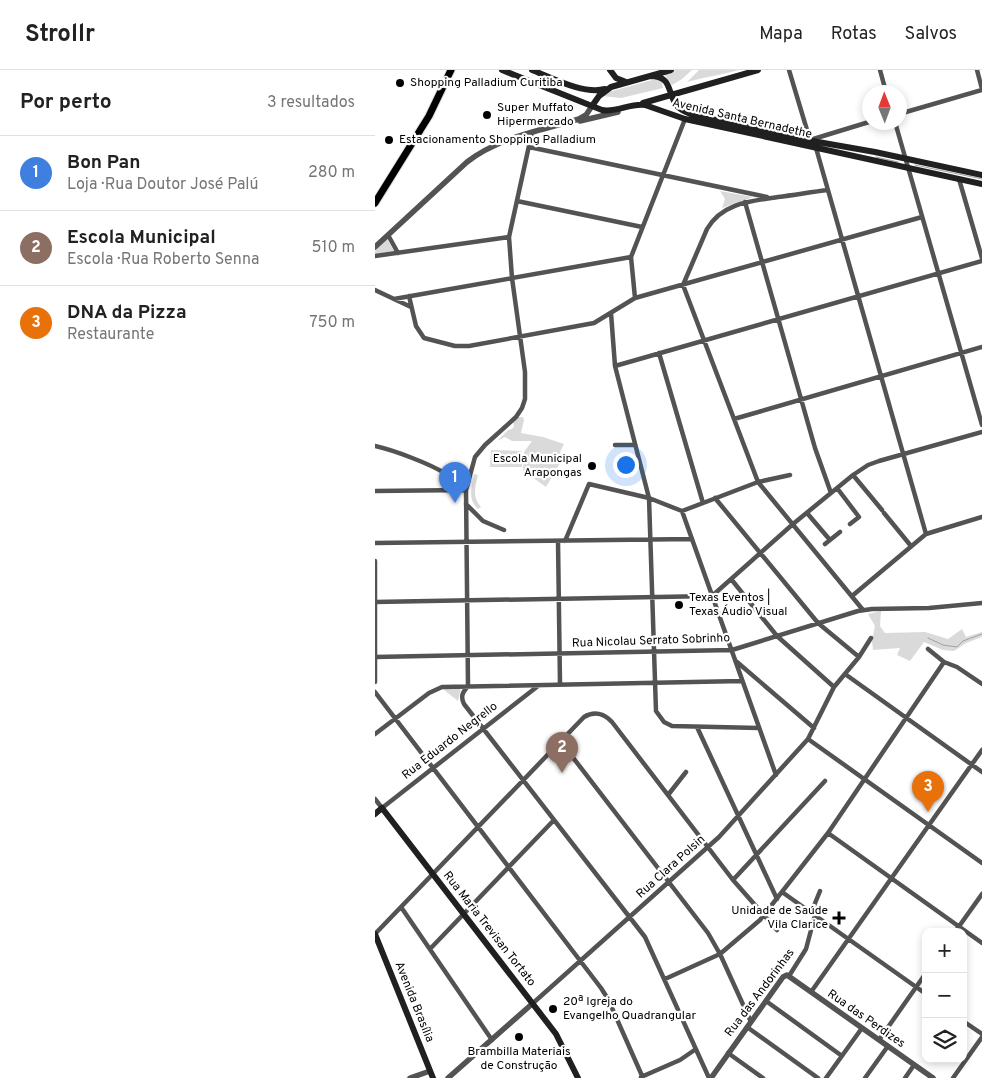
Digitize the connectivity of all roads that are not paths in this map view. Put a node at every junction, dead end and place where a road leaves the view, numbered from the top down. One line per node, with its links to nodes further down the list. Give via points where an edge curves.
1 (451, 70): 39 (main road, via 429,116)
2 (502, 70): 17 (main road, Avenida Santa Bernadethe)
3 (532, 70): 13 (main road, via 591,91)
4 (671, 70): 10 (main road)
5 (758, 70): 15 (main road)
6 (789, 70): 25 (street)
7 (880, 70): 12 (street)
8 (977, 70): 14 (street)
9 (611, 72): 11 (main road); 13 (main road)
10 (650, 76): 11 (main road); 15 (main road, Avenida Santa Bernadethe, via 661,77)
11 (627, 83): 13 (main road)
12 (884, 85)
13 (611, 87): 17 (main road)
14 (982, 89): 18 (street)
15 (671, 95): 16 (main road); 25 (main road, Avenida Santa Bernadethe, via 679,108 693,115)
16 (639, 104): 17 (main road, Avenida Santa Bernadethe, via 608,111); 19 (main road, Avenida Santa Bernadethe); 20 (street, via 619,112)
17 (592, 106): 20 (street, via 583,117)
18 (907, 112)
19 (685, 119): 28 (main road, Avenida Santa Bernadethe); 31 (street)
20 (563, 124): 23 (street)
21 (862, 124): 24 (street)
22 (897, 130): 29 (street)
23 (532, 132): 27 (street); 42 (street, via 492,145 473,157)
24 (830, 134): 25 (street); 26 (street)
25 (810, 140): 26 (main road, Avenida Santa Bernadethe)
26 (833, 145): 29 (main road, Avenida Santa Bernadethe)
27 (529, 147): 31 (street); 37 (street)
28 (816, 148): 30 (main road, Avenida Santa Bernadethe); 35 (street)
29 (905, 158): 30 (street); 32 (main road, Avenida Santa Bernadethe)
30 (908, 168): 33 (main road, Avenida Santa Bernadethe); 40 (street)
31 (663, 175): 36 (street); 41 (street)
32 (982, 175)
33 (959, 179): 34 (main road, Avenida Santa Bernadethe); 49 (street)
34 (982, 184)
35 (828, 190): 36 (street); 44 (street)
36 (771, 198): 38 (street)
37 (517, 201): 41 (street); 43 (street)
38 (745, 202): 50 (street); 53 (street, via 729,208 711,222)
39 (375, 203)
40 (922, 217): 44 (street); 51 (street)
41 (642, 227): 48 (street)
42 (388, 235): 45 (street); 46 (street)
43 (509, 237): 46 (street); 52 (street)
44 (842, 240): 50 (street); 56 (street)
45 (375, 247)
46 (398, 253): 47 (street)
47 (375, 256)
48 (631, 256): 52 (street); 57 (street)
49 (982, 259): 51 (street)
50 (762, 262): 53 (street); 61 (street)
51 (938, 273): 56 (street); 66 (street)
52 (512, 278): 55 (street); 62 (street)
53 (683, 285): 57 (street); 63 (street)
54 (375, 290): 58 (street)
55 (409, 296): 58 (street); 59 (street)
56 (858, 296): 61 (street); 68 (street)
57 (635, 298): 60 (street)
58 (394, 299): 59 (street)
59 (411, 307): 62 (street, via 418,331 431,341 463,347)
60 (611, 313): 62 (street, via 594,323); 67 (street)
61 (778, 319): 63 (street); 69 (street)
62 (520, 337): 84 (street, via 526,386 524,404 475,457)
63 (704, 340): 65 (street); 70 (street)
64 (982, 347): 66 (street)
65 (659, 353): 67 (street); 89 (street)
66 (961, 353): 68 (street); 71 (street)
67 (615, 366): 74 (street)
68 (881, 376): 69 (street); 76 (street)
69 (801, 400): 70 (street); 86 (street)
70 (734, 419): 81 (street)
71 (982, 425)
72 (982, 432): 76 (street)
73 (615, 445): 74 (street)
74 (635, 445): 78 (street)
75 (375, 446): 83 (street, via 442,472)
76 (903, 454): 80 (street, via 873,463); 98 (street)
77 (617, 460): 78 (street)
78 (640, 463): 87 (street)
79 (790, 475): 81 (street)
80 (853, 475): 82 (street); 105 (street)
81 (758, 482): 88 (street); 94 (street)
82 (837, 488): 86 (street); 95 (street, via 859,516)
83 (458, 490): 84 (street); 85 (street)
84 (466, 490): 90 (street)
85 (375, 491)
86 (831, 493): 92 (street)
87 (649, 498): 91 (street); 100 (street); 102 (street, via 589,484)
88 (715, 498): 89 (street); 106 (street)
89 (703, 503): 91 (street)
90 (467, 504): 96 (street, via 483,521); 103 (street)
91 (682, 511): 99 (street)
92 (807, 513): 94 (street); 97 (street, via 827,542)
93 (982, 517): 98 (street)
94 (793, 524): 106 (street); 110 (street)
95 (850, 524)
96 (504, 530)
97 (840, 532)
98 (925, 534): 105 (street)
99 (692, 539): 100 (street); 109 (street)
100 (650, 540): 102 (street); 111 (street)
101 (558, 541): 102 (street); 103 (street); 112 (street)
102 (565, 541)
103 (467, 542): 104 (street); 113 (street)
104 (375, 543)
105 (911, 546): 110 (street)
106 (760, 553): 108 (street); 117 (street)
107 (375, 561): 114 (street)
108 (731, 579): 109 (street); 118 (street)
109 (712, 596): 111 (street); 121 (street)
110 (852, 596): 116 (street)
111 (652, 597): 112 (street); 122 (street)
112 (559, 598): 113 (street); 123 (street)
113 (467, 600): 114 (street); 124 (street)
114 (375, 602): 125 (street)
115 (982, 603): 116 (street, Rua Nicolau Serrato Sobrinho)
116 (863, 610): 117 (street, Rua Nicolau Serrato Sobrinho)
117 (818, 623): 118 (street, Rua Nicolau Serrato Sobrinho); 126 (street)
118 (777, 636): 121 (street, Rua Nicolau Serrato Sobrinho); 137 (street)
119 (871, 638): 126 (street, Rua Clara Polsin)
120 (928, 649): 128 (street)
121 (731, 650): 122 (street, Rua Nicolau Serrato Sobrinho); 127 (street)
122 (653, 652): 123 (street, Rua Nicolau Serrato Sobrinho); 132 (street)
123 (560, 653): 124 (street, Rua Nicolau Serrato Sobrinho); 133 (street)
124 (468, 655): 125 (street, Rua Nicolau Serrato Sobrinho); 136 (street)
125 (375, 657): 131 (street)
126 (859, 657): 129 (street, Rua Clara Polsin)
127 (735, 661): 130 (street); 143 (street)
128 (944, 662): 134 (street); 140 (street)
129 (845, 674): 137 (street, Rua Clara Polsin); 140 (street)
130 (742, 681): 132 (street); 142 (street)
131 (375, 682)
132 (654, 682): 133 (street); 141 (street, via 658,716 668,725)
133 (560, 684): 135 (street)
134 (982, 684)
135 (539, 685): 136 (street); 144 (street, Rua Eduardo Negrello)
136 (468, 686): 139 (street, via 437,688); 144 (street, via 462,695 463,701)
137 (834, 687): 143 (street, Rua Clara Polsin)
138 (375, 692): 139 (street)
139 (395, 718): 145 (street); 150 (street)
140 (906, 718): 149 (street); 154 (street)
141 (697, 727): 142 (street); 161 (street)
142 (759, 728): 153 (street)
143 (814, 728): 146 (street, Rua Clara Polsin)
144 (484, 729): 150 (street, Rua Eduardo Negrello); 155 (street)
145 (375, 734)
146 (808, 740): 153 (street, Rua Clara Polsin); 154 (street)
147 (561, 742): 155 (street); 157 (street, via 584,717 592,714 607,717); 173 (street)
148 (982, 750): 149 (street)
149 (972, 765): 152 (street); 163 (street)
150 (433, 768): 159 (street, Rua Eduardo Negrello); 164 (street)
151 (686, 772): 157 (street)
152 (982, 772)
153 (776, 775): 161 (street, Rua Clara Polsin)
154 (863, 779): 163 (street); 165 (street)
155 (524, 780): 162 (street); 164 (street)
156 (825, 781): 167 (street)
157 (668, 795): 166 (street)
158 (375, 799): 159 (street, Rua Maria Trevisan Tortato)
159 (382, 808): 160 (main road, Rua Eduardo Negrello); 170 (main road, Rua Maria Trevisan Tortato)
160 (375, 814)
161 (738, 816): 166 (street, Rua Clara Polsin); 167 (street)
162 (555, 820): 169 (street); 182 (street)
163 (929, 825): 168 (street); 171 (street)
164 (478, 827): 169 (street); 170 (street)
165 (828, 834): 171 (street); 175 (street)
166 (708, 848): 172 (street); 173 (street, Rua Clara Polsin)
167 (756, 855): 172 (street); 177 (street)
168 (982, 863)
169 (509, 867): 179 (street); 190 (street)
170 (433, 874): 178 (street); 179 (main road, Rua Maria Trevisan Tortato)
171 (891, 878): 183 (street); 186 (street)
172 (733, 880): 181 (street)
173 (669, 882): 182 (street, Rua Clara Polsin); 189 (street)
174 (820, 891): 180 (street, Rua das Andorinhas)
175 (782, 892): 177 (street); 180 (street)
176 (982, 894): 183 (street)
177 (777, 899): 181 (street)
178 (401, 907): 185 (street); 188 (street)
179 (464, 914): 188 (street); 198 (main road, Rua Maria Trevisan Tortato)
180 (813, 914): 186 (street); 191 (street, Rua das Andorinhas, via 806,949)
181 (764, 916): 184 (street); 189 (street)
182 (630, 917): 190 (street, Rua Clara Polsin); 192 (street, via 648,942)
183 (959, 927): 187 (street)
184 (777, 930)
185 (375, 934): 210 (main road, Avenida Brasília)
186 (848, 939): 194 (street); 196 (street)
187 (982, 943)
188 (430, 949): 203 (street)
189 (720, 954): 192 (street); 200 (street)
190 (581, 961): 198 (street, Rua Clara Polsin); 215 (street, via 608,999)
191 (789, 976): 196 (street, Rua das Perdizes); 197 (street, Rua das Andorinhas, via 783,977)
192 (665, 978): 206 (street)
193 (922, 979): 194 (street)
194 (916, 987): 195 (street); 204 (street)
195 (922, 991)
196 (811, 992): 201 (street, Rua das Perdizes)
197 (766, 1001): 200 (street, Rua das Andorinhas); 208 (street)
198 (532, 1004): 203 (street, Rua Clara Polsin); 214 (main road, Rua Maria Trevisan Tortato, via 561,1042)
199 (967, 1023): 202 (street)
200 (749, 1025): 207 (street, Rua das Andorinhas); 218 (street)
201 (862, 1028): 204 (street, Rua das Perdizes); 208 (street)
202 (982, 1036): 223 (street)
203 (492, 1040): 213 (street, Rua Clara Polsin)
204 (879, 1040): 205 (street, Rua das Perdizes)
205 (888, 1046): 209 (street, Rua das Perdizes); 220 (street)
206 (696, 1049): 215 (street); 216 (street)
207 (729, 1053): 216 (street, Rua das Andorinhas); 217 (street)
208 (842, 1056): 219 (street)
209 (914, 1065): 221 (street); 222 (street, Rua das Perdizes)
210 (430, 1071): 211 (street); 212 (main road, Avenida Brasília)
211 (411, 1078)
212 (433, 1078)
213 (448, 1078)
214 (578, 1078)
215 (642, 1078)
216 (710, 1078)
217 (763, 1078)
218 (818, 1078)
219 (826, 1078)
220 (865, 1078)
221 (905, 1078)
222 (933, 1078)
223 (953, 1078)

